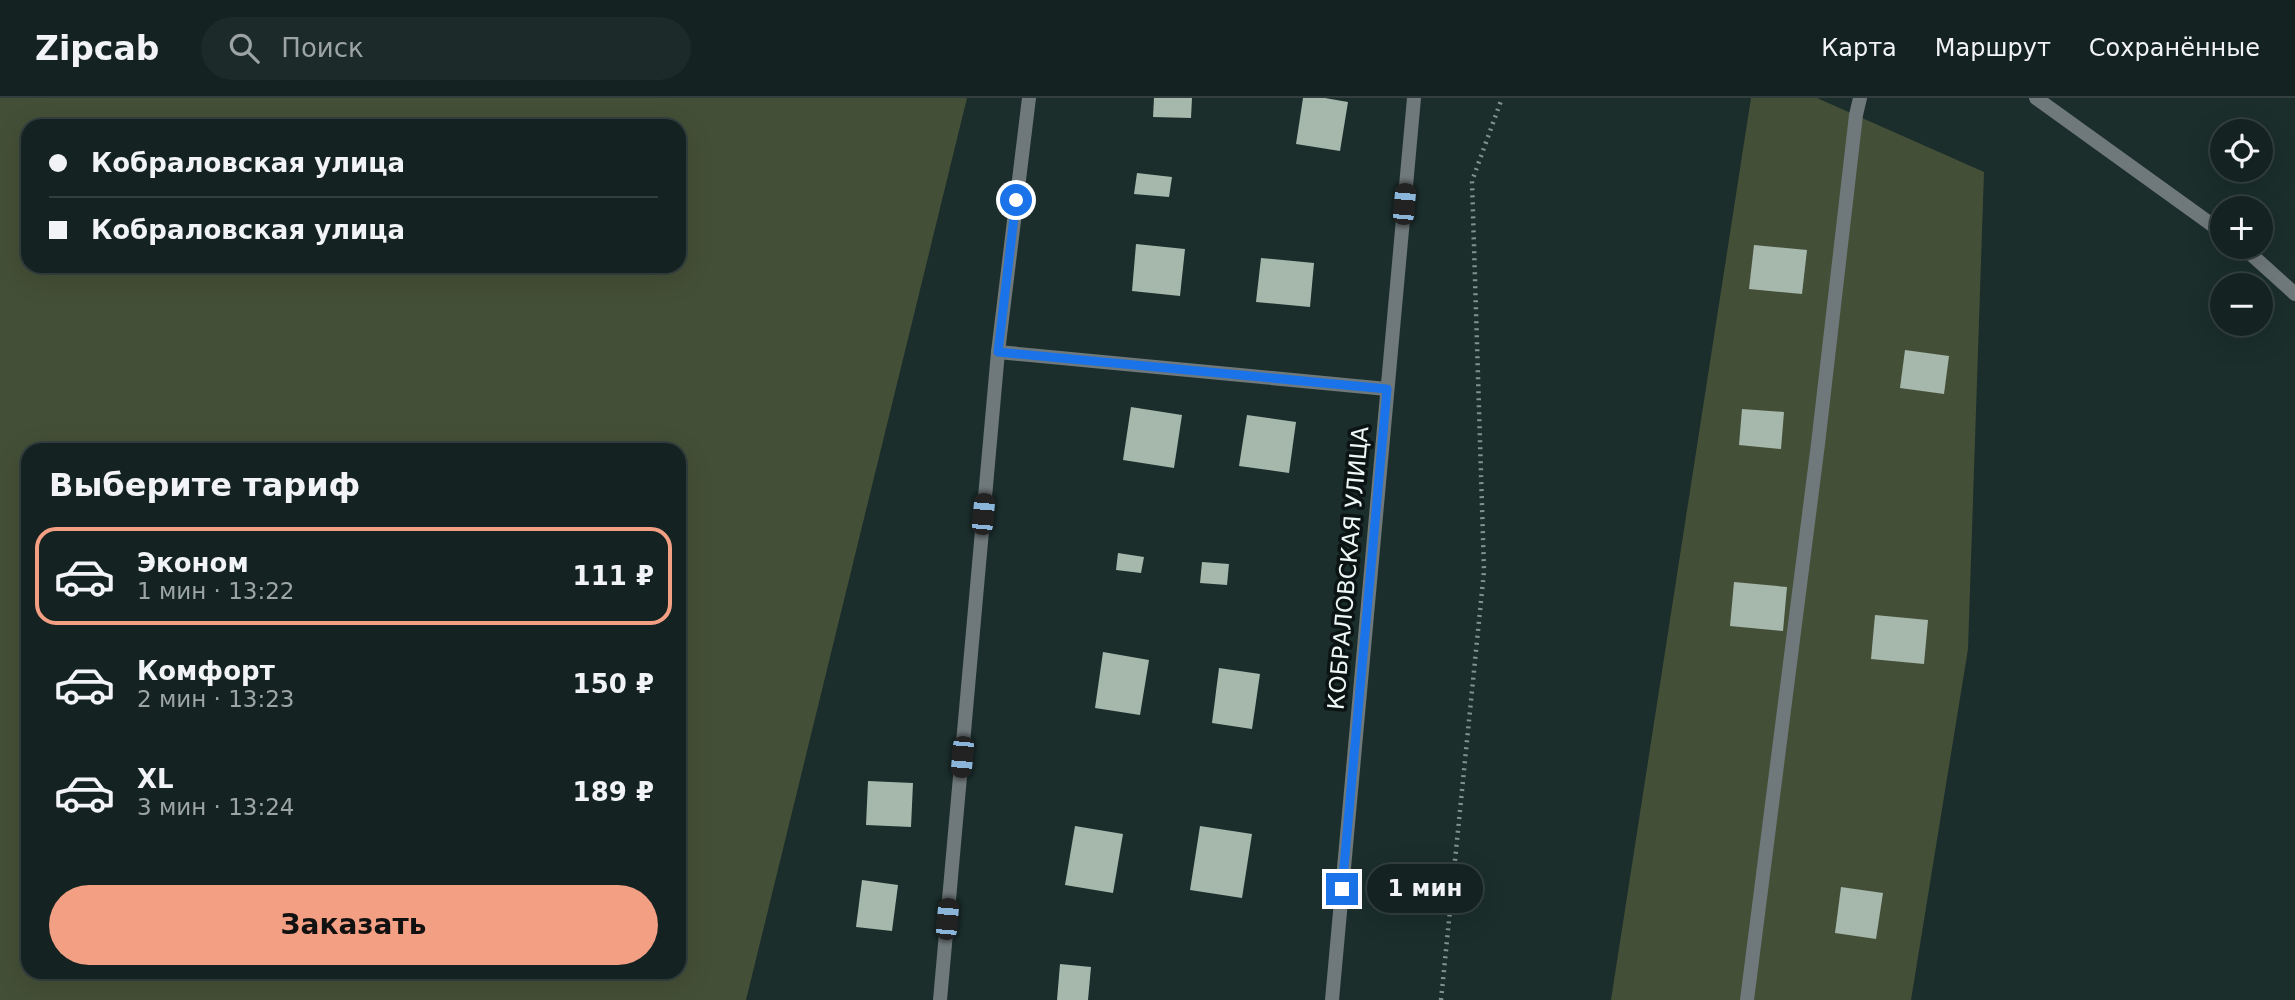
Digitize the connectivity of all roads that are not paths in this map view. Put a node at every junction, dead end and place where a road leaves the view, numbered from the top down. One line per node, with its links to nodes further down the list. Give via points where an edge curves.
1 (1029, 98): 8 (street)
2 (1414, 98): 9 (street, КОБРАЛОВСКАЯ УЛИЦА)
3 (1860, 98): 12 (street)
4 (2036, 98): 5 (street)
5 (2210, 223)
6 (2256, 259): 7 (street)
7 (2295, 294)
8 (998, 352): 9 (street); 10 (street)
9 (1387, 389): 11 (street, КОБРАЛОВСКАЯ УЛИЦА)
10 (940, 1000)
11 (1332, 1000)
12 (1747, 1000)

